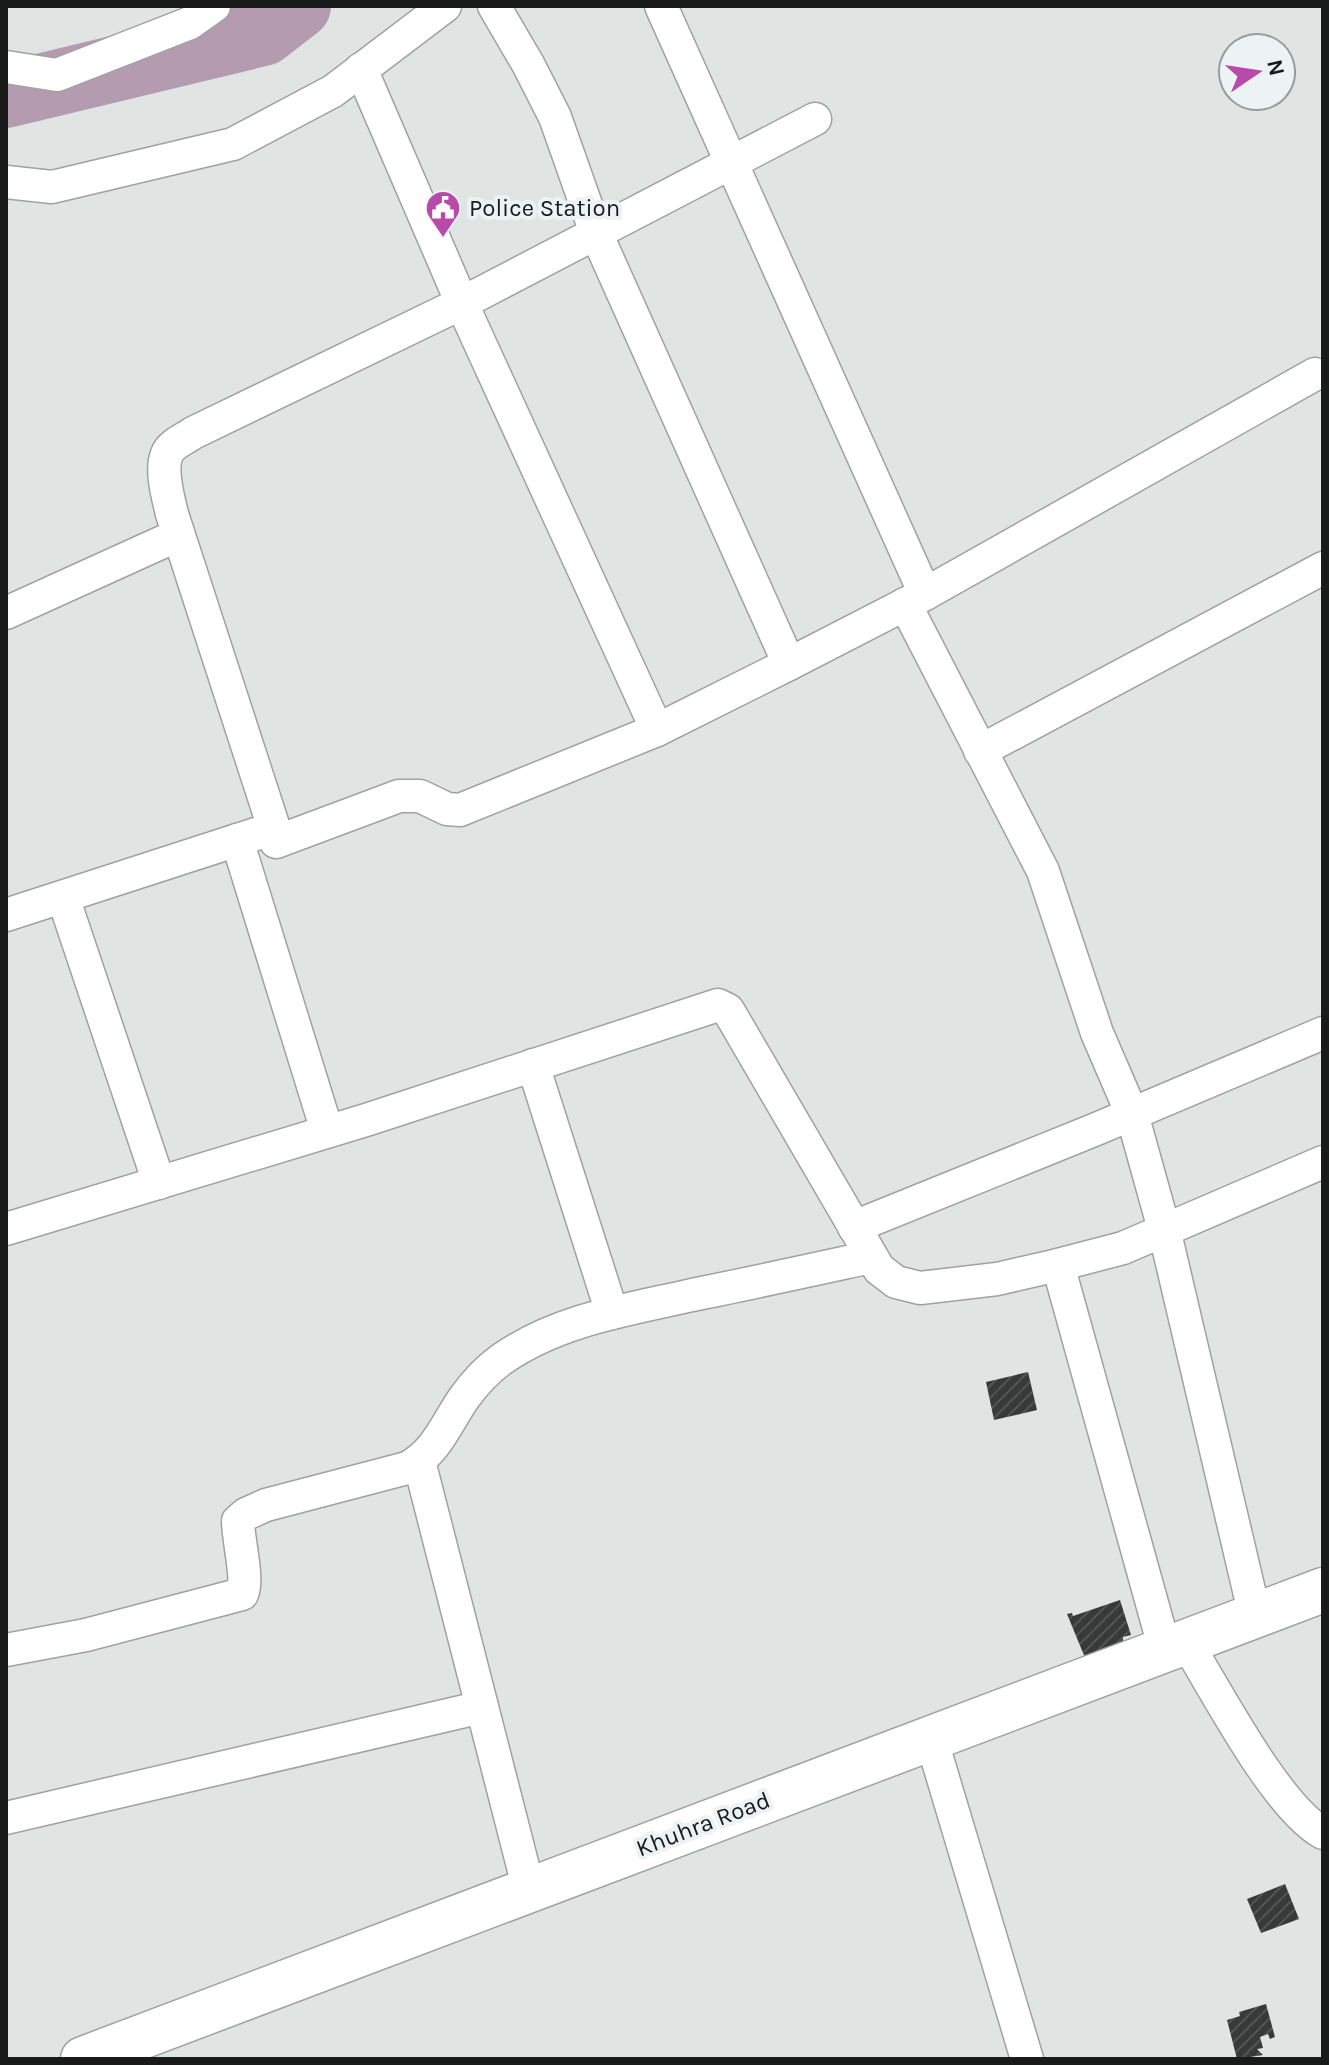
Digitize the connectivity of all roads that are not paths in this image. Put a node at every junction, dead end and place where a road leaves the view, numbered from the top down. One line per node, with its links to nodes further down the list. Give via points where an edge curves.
1 (214, 6): 5 (street, via 190,23 57,75)
2 (445, 6): 6 (street)
3 (494, 6): 10 (street, via 555,117)
4 (661, 6): 8 (street)
5 (6, 67)
6 (361, 69): 9 (street, via 333,91 233,144 52,187); 11 (street)
7 (815, 119): 8 (street)
8 (731, 163): 10 (street); 15 (street)
9 (6, 182)
10 (596, 233): 11 (street); 17 (street)
11 (462, 303): 13 (street, via 173,446 166,455 166,482); 18 (street)
12 (1315, 374): 15 (street)
13 (178, 535): 16 (street); 20 (street)
14 (1323, 568): 19 (street)
15 (915, 599): 17 (street); 19 (street)
16 (6, 613)
17 (789, 664): 18 (street)
18 (657, 730): 20 (street, via 460,810 420,796 399,796 276,842)
19 (980, 751): 26 (street, via 1043,871 1097,1033)
20 (274, 828): 21 (street)
21 (237, 840): 22 (street); 27 (street)
22 (63, 897): 23 (street); 29 (street)
23 (6, 915)
24 (1323, 1033): 26 (street)
25 (533, 1065): 27 (street); 30 (street, via 718,1005 728,1010); 35 (street)
26 (1132, 1114): 30 (street); 32 (street)
27 (327, 1131): 29 (street)
28 (1323, 1162): 32 (street)
29 (159, 1183): 31 (street)
30 (854, 1227): 33 (street)
31 (6, 1229)
32 (1164, 1229): 34 (street, via 1123,1248); 38 (street)
33 (871, 1257): 34 (street, via 896,1282 920,1288); 35 (street)
34 (1058, 1265): 39 (street)
35 (612, 1313): 36 (street, via 540,1337 502,1360 464,1398 438,1443)
36 (419, 1461): 40 (street, via 246,1514 238,1521 247,1585 242,1594); 41 (street)
37 (1319, 1598): 38 (main road, Khuhra Road)
38 (1255, 1616): 39 (main road, Khuhra Road)
39 (1176, 1646): 42 (main road, Khuhra Road); 44 (street, via 1277,1787)
40 (6, 1650)
41 (482, 1707): 43 (street); 45 (street)
42 (931, 1738): 45 (main road, Khuhra Road); 47 (street)
43 (6, 1818)
44 (1323, 1833)
45 (529, 1890): 46 (main road, Khuhra Road)
46 (83, 2059)
47 (1027, 2059)

